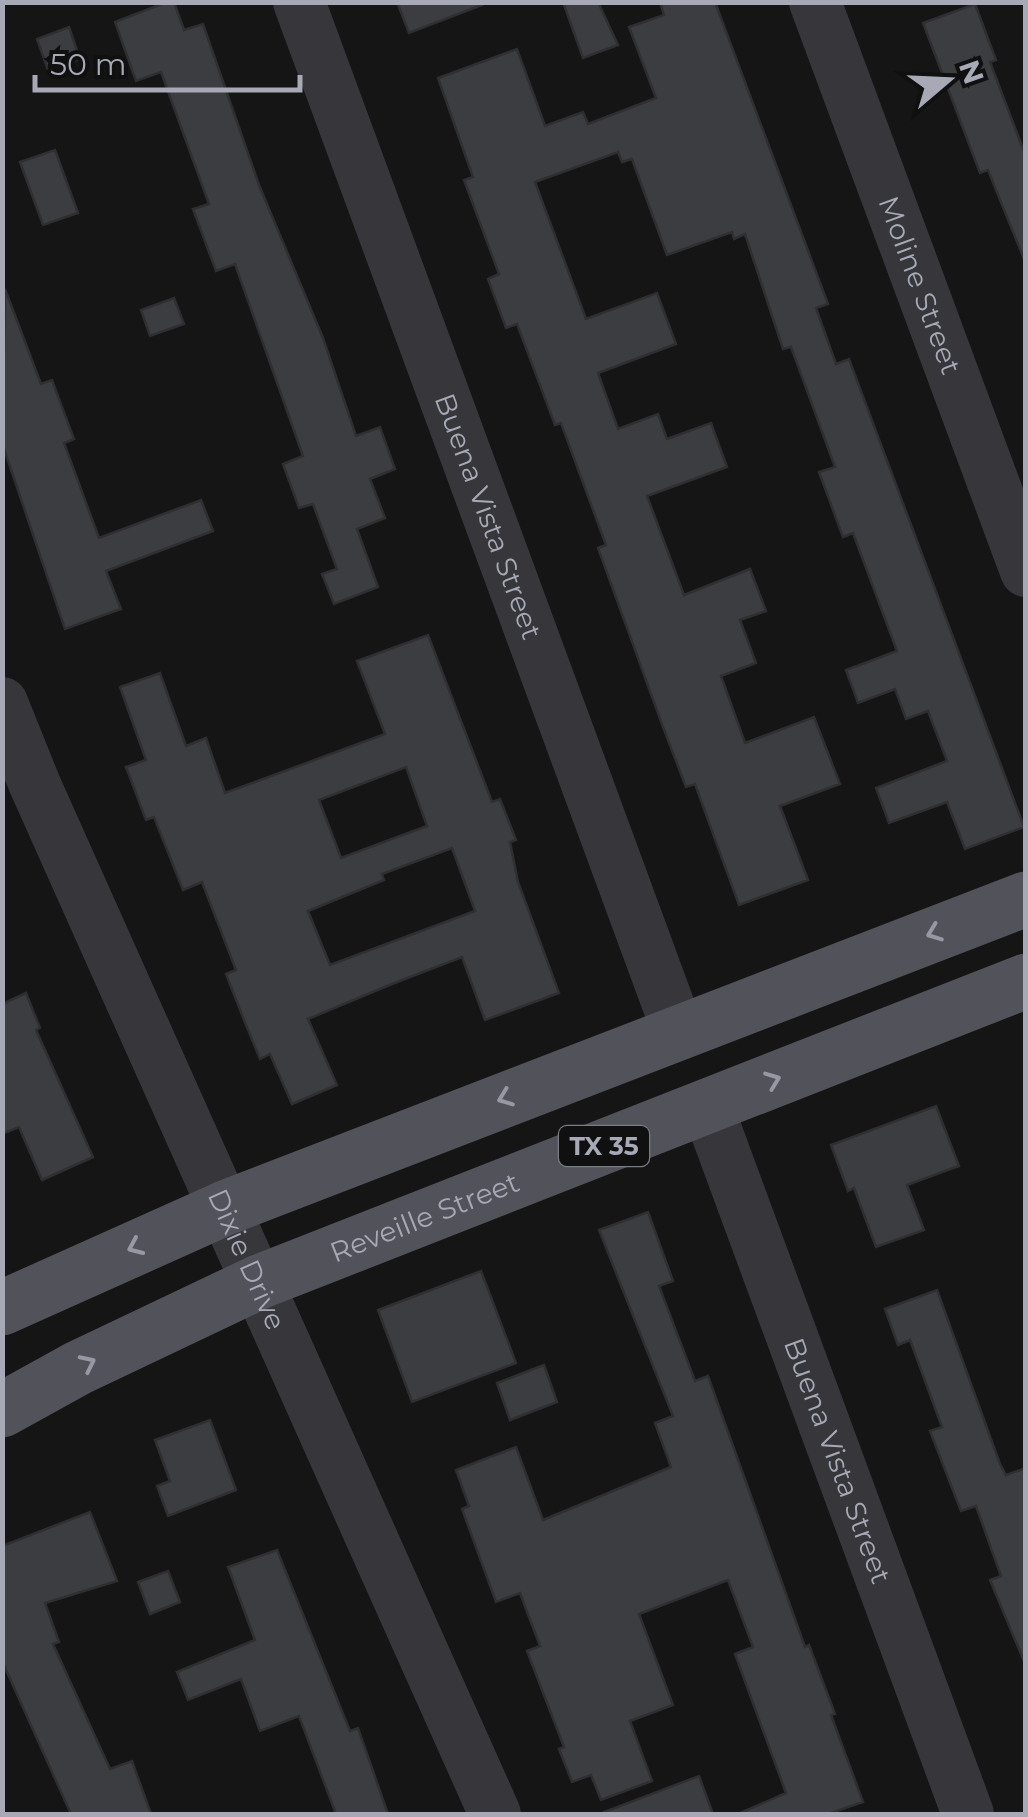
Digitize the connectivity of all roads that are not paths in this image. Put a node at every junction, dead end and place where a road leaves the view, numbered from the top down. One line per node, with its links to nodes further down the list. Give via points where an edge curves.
1 (299, 2): 7 (street, Buena Vista Street)
2 (815, 2): 3 (street, Moline Street)
3 (1026, 571)
4 (2, 703): 9 (street, Dixie Drive)
5 (1026, 899): 7 (main road, one-way to 7)
6 (1026, 981): 8 (main road, Reveille Street / TX 35, one-way to 6)
7 (678, 1031): 9 (main road, one-way to 9)
8 (707, 1106): 10 (main road, Reveille Street / TX 35); 14 (street, Buena Vista Street)
9 (225, 1208): 10 (street, Dixie Drive); 11 (main road, one-way to 11)
10 (259, 1282): 12 (main road, Reveille Street / TX 35, one-way to 10); 13 (street, Dixie Drive)
11 (2, 1308)
12 (2, 1410)
13 (496, 1814)
14 (968, 1814)

